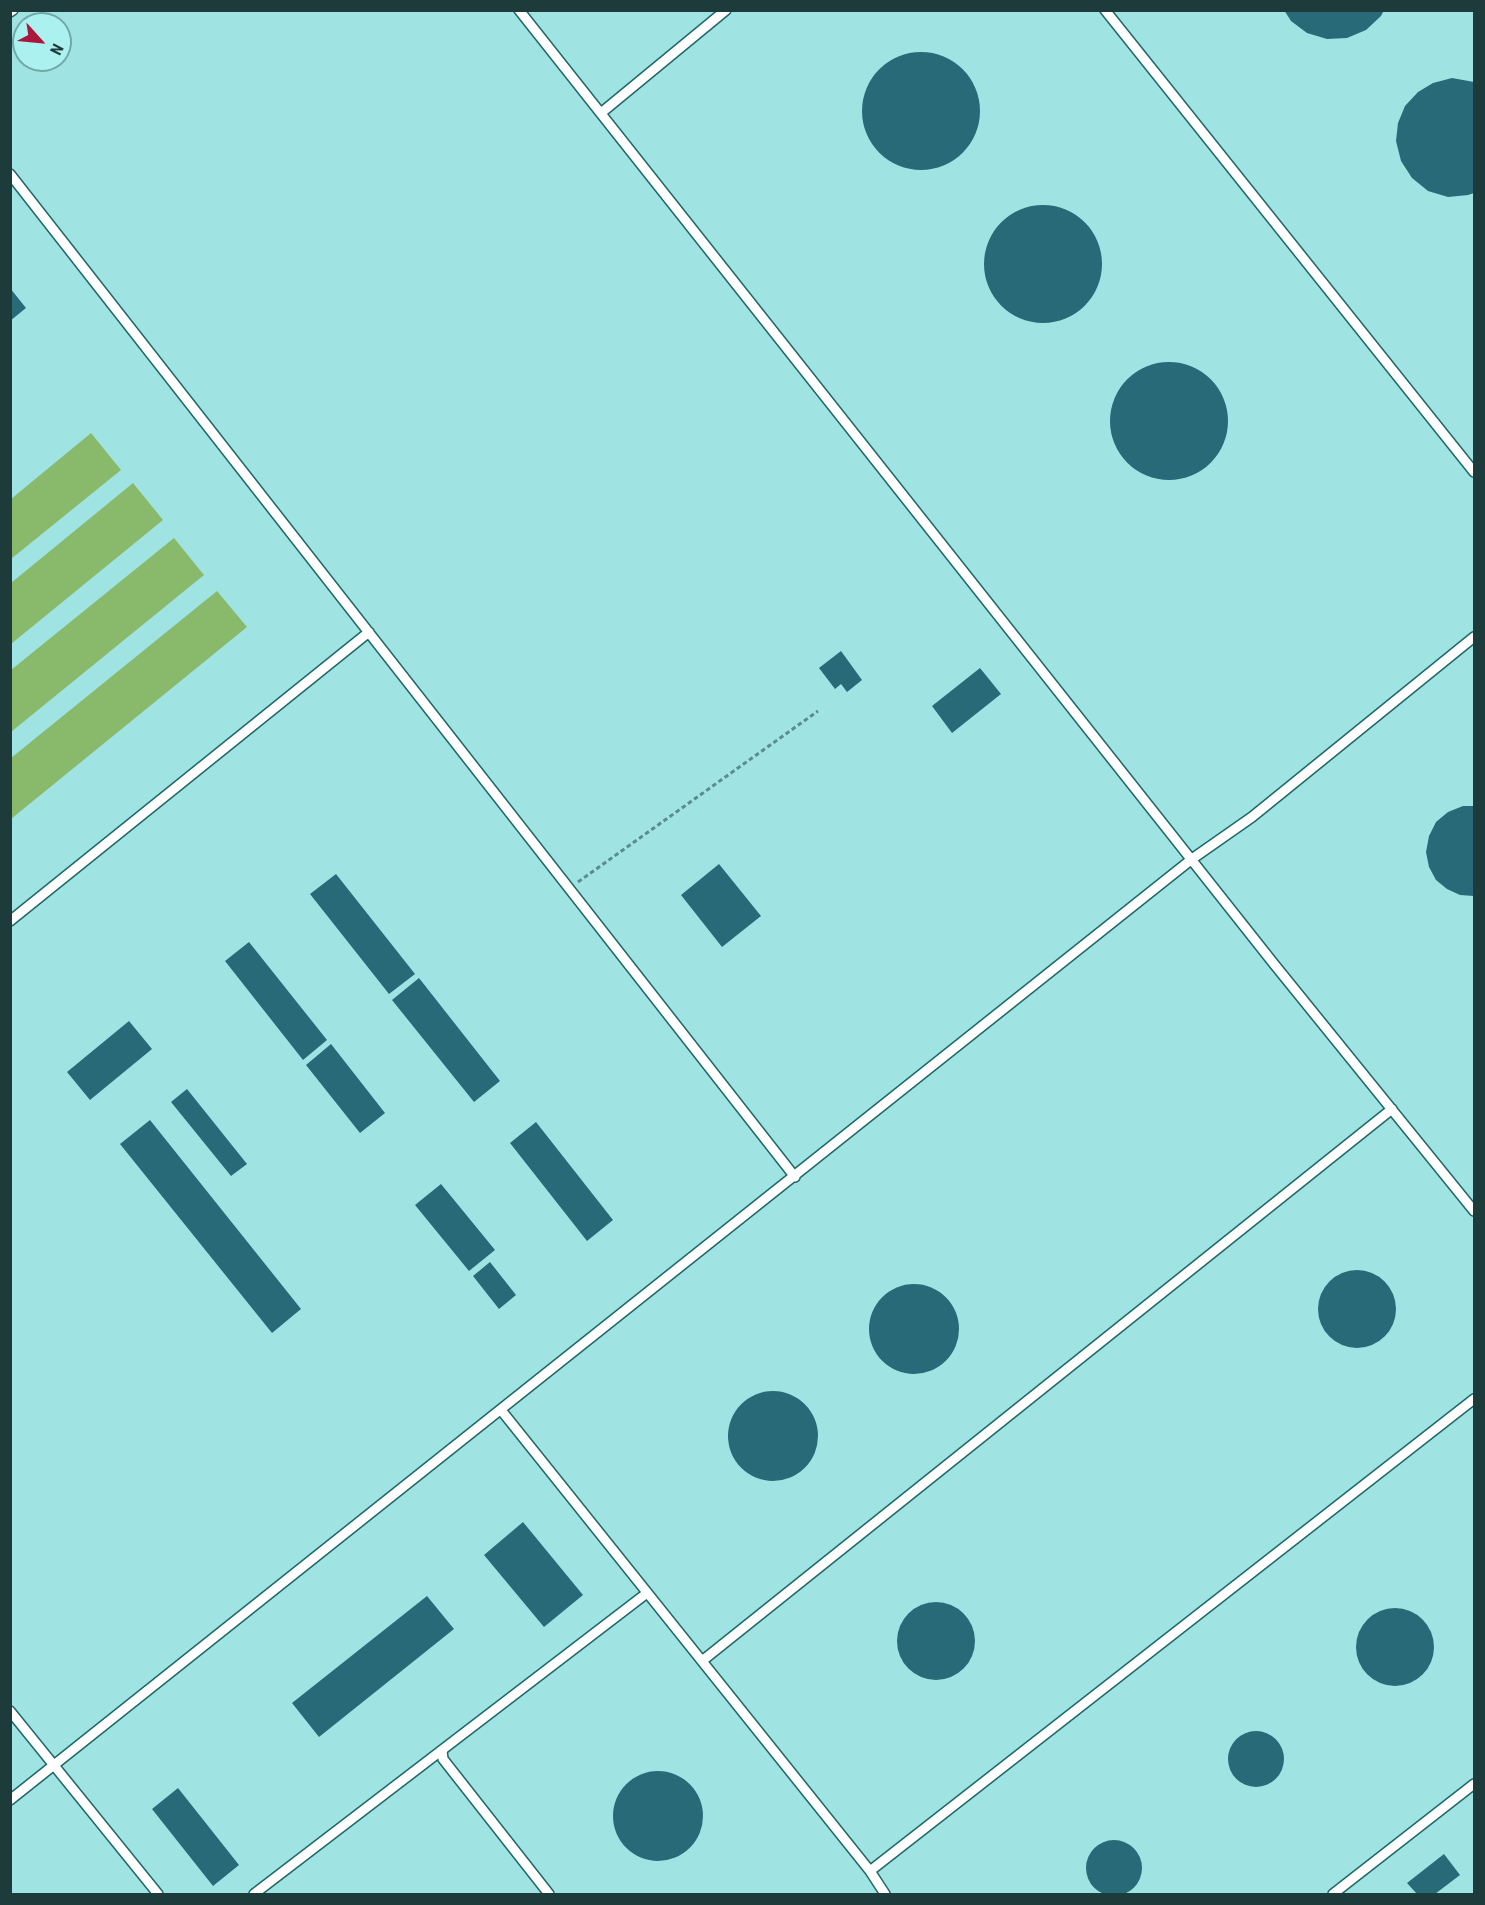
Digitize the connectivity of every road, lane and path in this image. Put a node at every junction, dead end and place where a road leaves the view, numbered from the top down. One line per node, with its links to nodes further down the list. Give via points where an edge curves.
1 (519, 10): 4 (lane)
2 (726, 10): 4 (lane)
3 (1105, 10): 6 (lane)
4 (601, 113): 10 (lane)
5 (10, 174): 7 (lane)
6 (1474, 472)
7 (369, 632): 11 (lane); 12 (lane)
8 (1474, 637): 10 (lane, via 1252,817)
9 (818, 711): 11 (path)
10 (1192, 859): 13 (lane); 14 (lane)
11 (569, 888): 14 (lane)
12 (10, 921)
13 (1392, 1109): 15 (lane); 19 (lane)
14 (795, 1177): 17 (lane)
15 (1474, 1211)
16 (1474, 1399): 25 (lane)
17 (501, 1410): 18 (lane); 22 (lane)
18 (647, 1593): 19 (lane); 21 (lane)
19 (702, 1661): 25 (lane)
20 (10, 1711): 22 (lane)
21 (442, 1750): 27 (lane); 28 (lane, via 443,1759)
22 (54, 1766): 24 (lane); 26 (lane)
23 (1474, 1784): 30 (lane)
24 (10, 1800)
25 (870, 1871): 29 (lane)
26 (158, 1894)
27 (254, 1894)
28 (549, 1894)
29 (885, 1894)
30 (1333, 1894)

